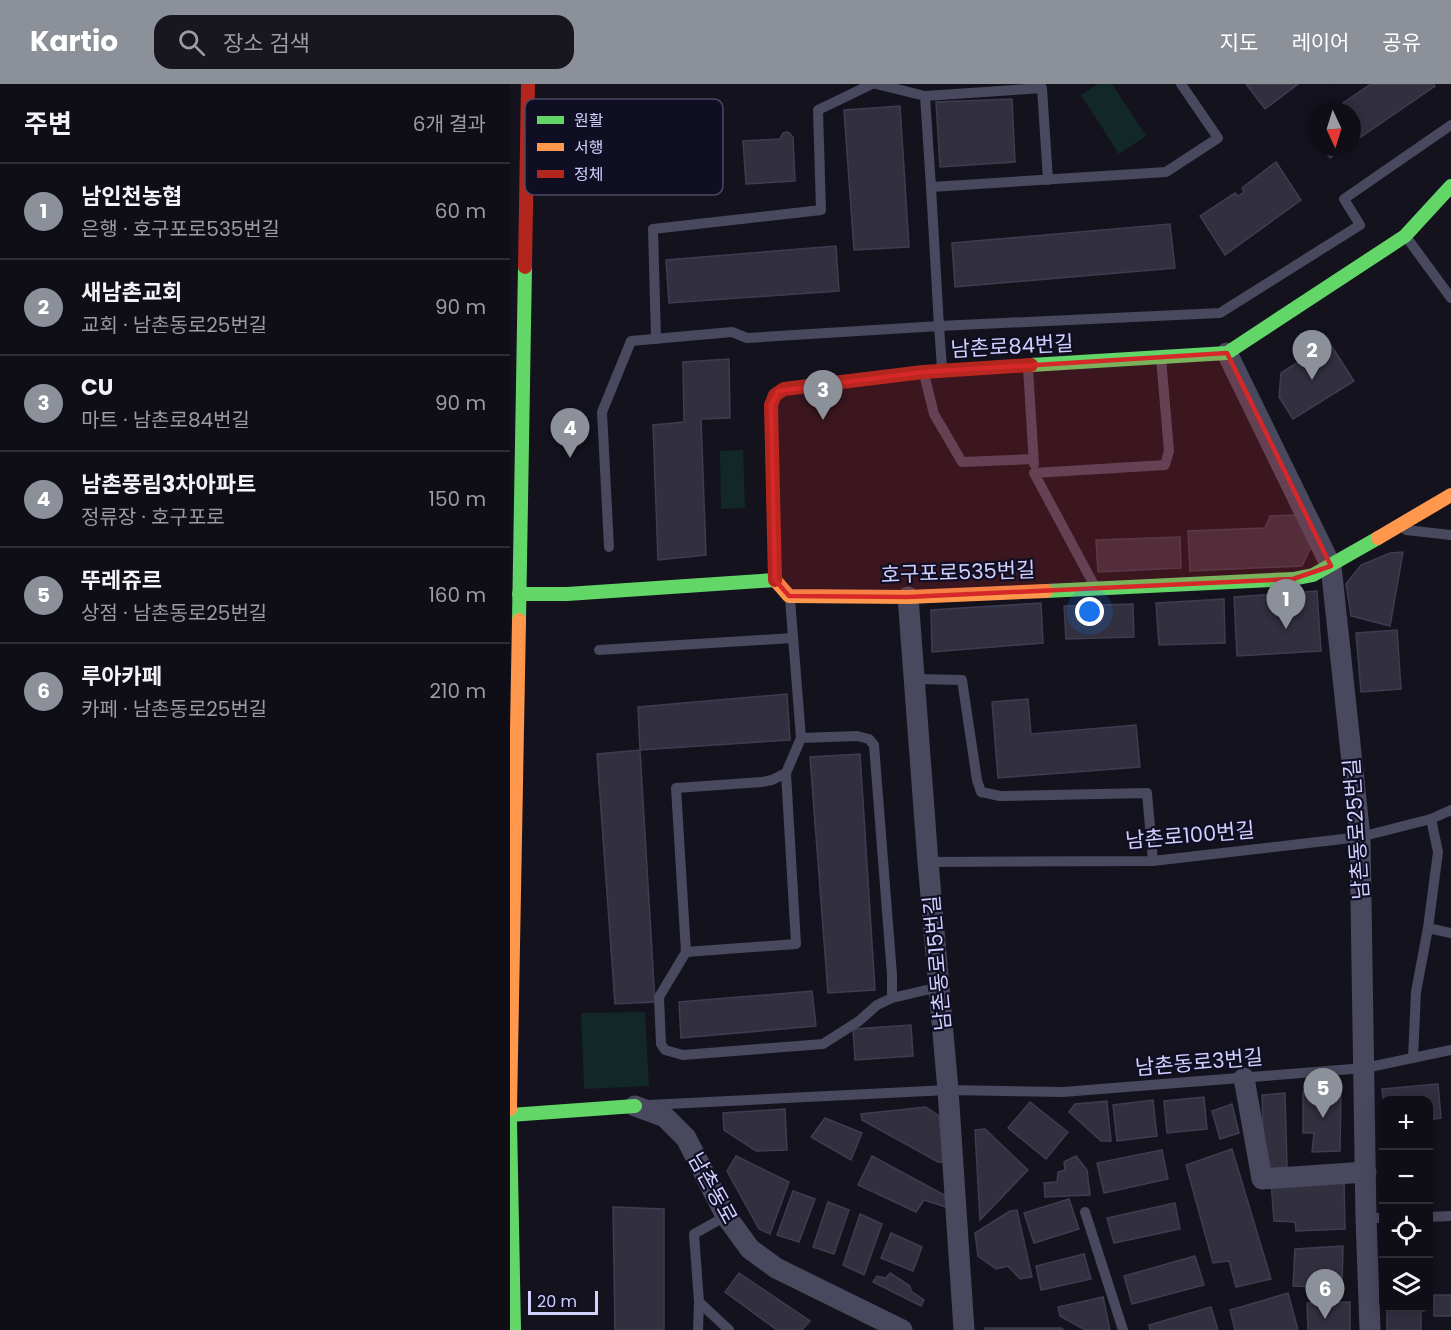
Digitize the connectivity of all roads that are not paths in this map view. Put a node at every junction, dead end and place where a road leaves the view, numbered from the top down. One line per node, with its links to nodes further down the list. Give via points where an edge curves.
1 (528, 84): 6 (street)
2 (874, 84): 5 (lane); 15 (lane, via 818,110 821,210 653,229)
3 (1181, 84): 8 (lane, via 1218,138 1166,172)
4 (1044, 86): 5 (lane); 8 (lane)
5 (925, 96): 10 (lane)
6 (528, 99)
7 (1451, 124): 14 (lane, via 1344,199 1360,225 1220,313)
8 (1048, 180): 10 (lane)
9 (1451, 186): 12 (street, 남촌로84번길)
10 (931, 187): 14 (lane)
11 (526, 195): 30 (street)
12 (1405, 236): 13 (lane); 16 (street, 남촌로84번길)
13 (1451, 298)
14 (939, 326): 15 (lane, via 747,338 732,332); 19 (lane)
15 (656, 339): 26 (lane, via 631,341 602,412)
16 (1227, 352): 17 (street, 남촌로84번길); 27 (street, 남촌동로25번길)
17 (1161, 358): 18 (street, 남촌로84번길); 22 (lane, via 1169,451 1165,465)
18 (1028, 366): 19 (street, 남촌로84번길); 21 (lane)
19 (942, 371): 20 (street, 남촌로84번길)
20 (923, 372): 21 (lane, via 934,414 962,462); 28 (street, 남촌로84번길, via 784,388 773,397)
21 (1034, 459): 22 (lane)
22 (1034, 473): 29 (lane)
23 (1451, 495): 24 (street, 호구포로535번길)
24 (1394, 529): 25 (lane); 27 (street, 호구포로535번길)
25 (1451, 535)
26 (609, 547)
27 (1331, 566): 29 (street, 호구포로535번길, via 1293,579); 41 (street, 남촌동로25번길)
28 (775, 580): 30 (street); 31 (street)
29 (1095, 588): 32 (street, 호구포로535번길)
30 (519, 594): 36 (street)
31 (789, 596): 32 (street, 호구포로535번길); 33 (lane)
32 (908, 597): 35 (street, 남촌동로15번길)
33 (793, 638): 34 (lane); 37 (lane)
34 (598, 650)
35 (915, 679): 42 (lane, via 962,680 981,792 1000,796 1147,793); 43 (street, 남촌동로15번길)
36 (514, 694): 55 (street)
37 (801, 738): 38 (lane); 48 (lane, via 857,736 874,745)
38 (786, 773): 46 (lane, via 762,782 676,788); 46 (lane, via 796,945)
39 (1451, 810): 40 (lane, 남촌로100번길)
40 (1431, 819): 41 (lane, 남촌로100번길); 44 (lane, via 1438,852)
41 (1360, 837): 42 (lane, 남촌로100번길); 51 (street, 남촌동로25번길)
42 (1154, 861): 43 (lane, 남촌로100번길)
43 (928, 862): 47 (street, 남촌동로15번길)
44 (1428, 928): 45 (lane); 50 (lane, via 1416,992)
45 (1451, 933)
46 (686, 952): 48 (lane, via 659,997 661,1044 672,1053 823,1044)
47 (939, 987): 48 (lane); 53 (street, 남촌동로15번길)
48 (892, 998)
49 (1451, 1050): 50 (lane, 남촌동로3번길)
50 (1413, 1058): 51 (lane, 남촌동로3번길)
51 (1365, 1068): 52 (lane, 남촌동로3번길); 58 (street, 남촌동로25번길)
52 (1244, 1078): 53 (lane, 남촌동로3번길, via 1063,1092); 58 (street, via 1262,1179)
53 (948, 1090): 54 (lane, 남촌동로3번길); 69 (street, 남촌동로15번길)
54 (635, 1106): 56 (street, 남촌동로); 60 (street, 남촌동로, via 665,1117 686,1138)
55 (510, 1109)
56 (510, 1115)
57 (510, 1121): 65 (street)
58 (1366, 1172): 63 (street, 남촌동로25번길)
59 (1085, 1212): 70 (lane)
60 (726, 1216): 64 (lane, via 694,1234); 68 (street, 남촌동로, via 750,1249 776,1268)
61 (1451, 1216): 62 (lane)
62 (1433, 1217)
63 (1375, 1218): 71 (street, 남촌동로25번길)
64 (699, 1302): 66 (lane); 67 (lane)
65 (514, 1330)
66 (698, 1330)
67 (729, 1330)
68 (902, 1330)
69 (964, 1330)
70 (1123, 1330)
71 (1370, 1330)

